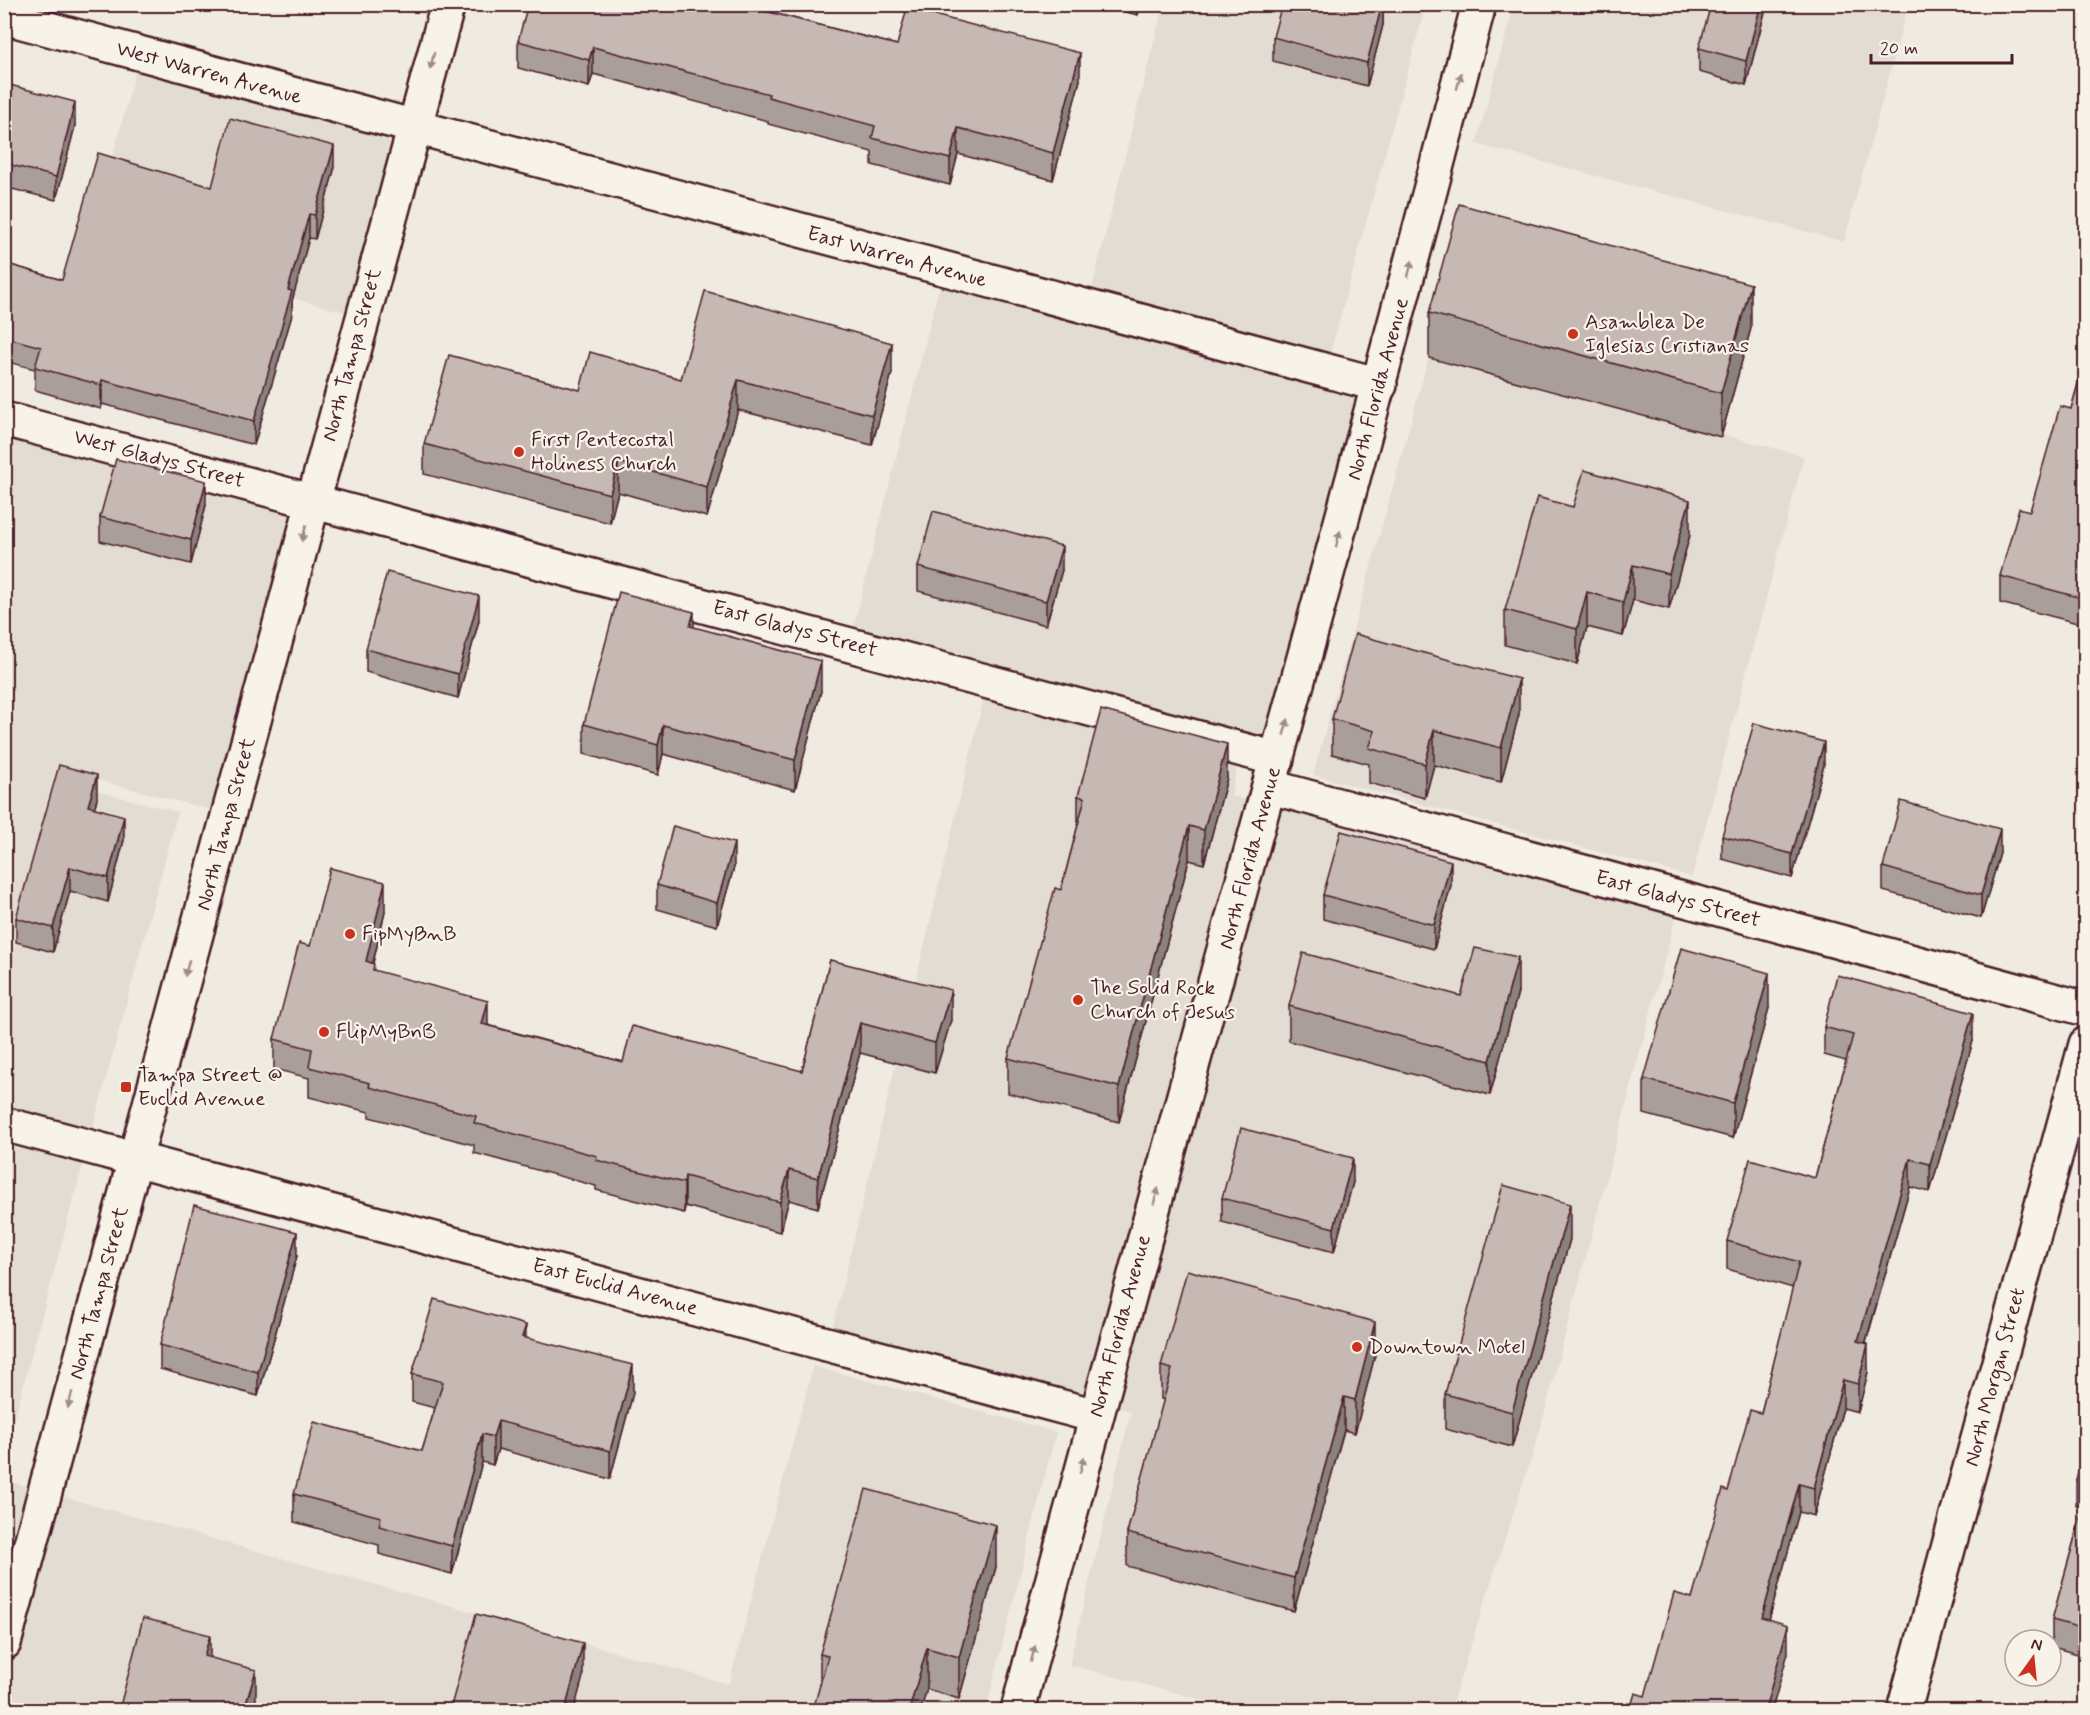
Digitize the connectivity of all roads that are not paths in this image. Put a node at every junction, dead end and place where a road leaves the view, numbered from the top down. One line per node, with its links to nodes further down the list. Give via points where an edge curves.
1 (448, 4): 4 (street, North Tampa Street, one-way to 4)
2 (1479, 4): 5 (street, North Florida Avenue, one-way to 2)
3 (4, 17): 4 (street, West Warren Avenue)
4 (414, 128): 5 (street, East Warren Avenue); 7 (street, North Tampa Street)
5 (1380, 385): 8 (street, North Florida Avenue, one-way to 5)
6 (4, 419): 7 (street, West Gladys Street)
7 (313, 500): 8 (street, East Gladys Street); 12 (street, North Tampa Street, one-way to 12)
8 (1274, 773): 9 (street, East Gladys Street); 13 (street, North Florida Avenue, one-way to 8)
9 (2085, 1009)
10 (2085, 1044): 16 (street, North Morgan Street)
11 (4, 1124): 12 (street, East Euclid Avenue)
12 (135, 1157): 13 (street, East Euclid Avenue); 14 (street, North Tampa Street, one-way to 14)
13 (1096, 1416): 15 (street, North Florida Avenue, one-way to 13)
14 (4, 1643)
15 (1018, 1710)
16 (1904, 1710)

